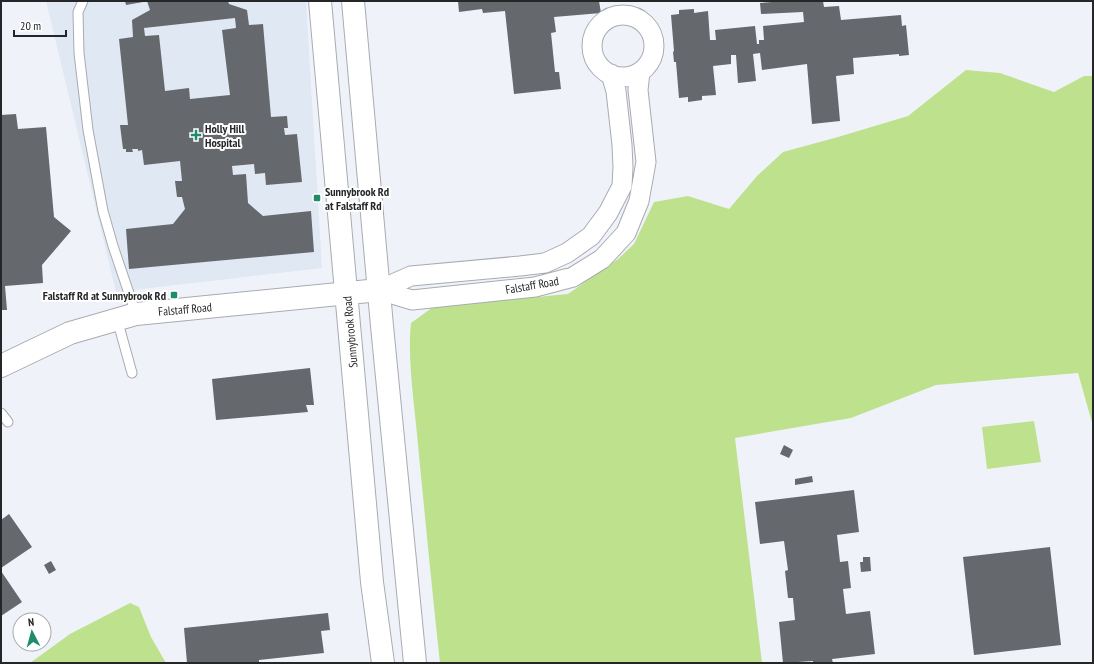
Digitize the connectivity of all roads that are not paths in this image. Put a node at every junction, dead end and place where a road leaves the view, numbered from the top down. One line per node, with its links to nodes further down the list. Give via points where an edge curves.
1 (83, 1): 8 (lane, via 78,12 79,53 88,130 103,211 116,253)
2 (320, 1): 7 (main road, Sunnybrook Road)
3 (353, 1): 6 (main road)
4 (640, 72): 5 (street, via 620,77); 5 (street, via 652,58 654,40 646,24 632,16 624,15 613,16 604,21 596,29 593,39 592,50 595,60 602,69); 6 (street, Falstaff Road, via 638,90 646,162 640,201 626,233 602,258 573,277 535,287 412,300)
5 (611, 74): 6 (street, Falstaff Road, via 616,91 622,145 622,186 608,213 591,236 567,253 545,262 411,276)
6 (379, 290): 7 (main road, Falstaff Road); 14 (main road)
7 (346, 293): 8 (main road, Falstaff Road); 13 (main road, Sunnybrook Road, via 372,582)
8 (126, 316): 9 (main road, Falstaff Road, via 70,333); 10 (lane)
9 (1, 366)
10 (132, 373)
11 (1, 413): 12 (lane)
12 (8, 422)
13 (383, 663)
14 (415, 663)

